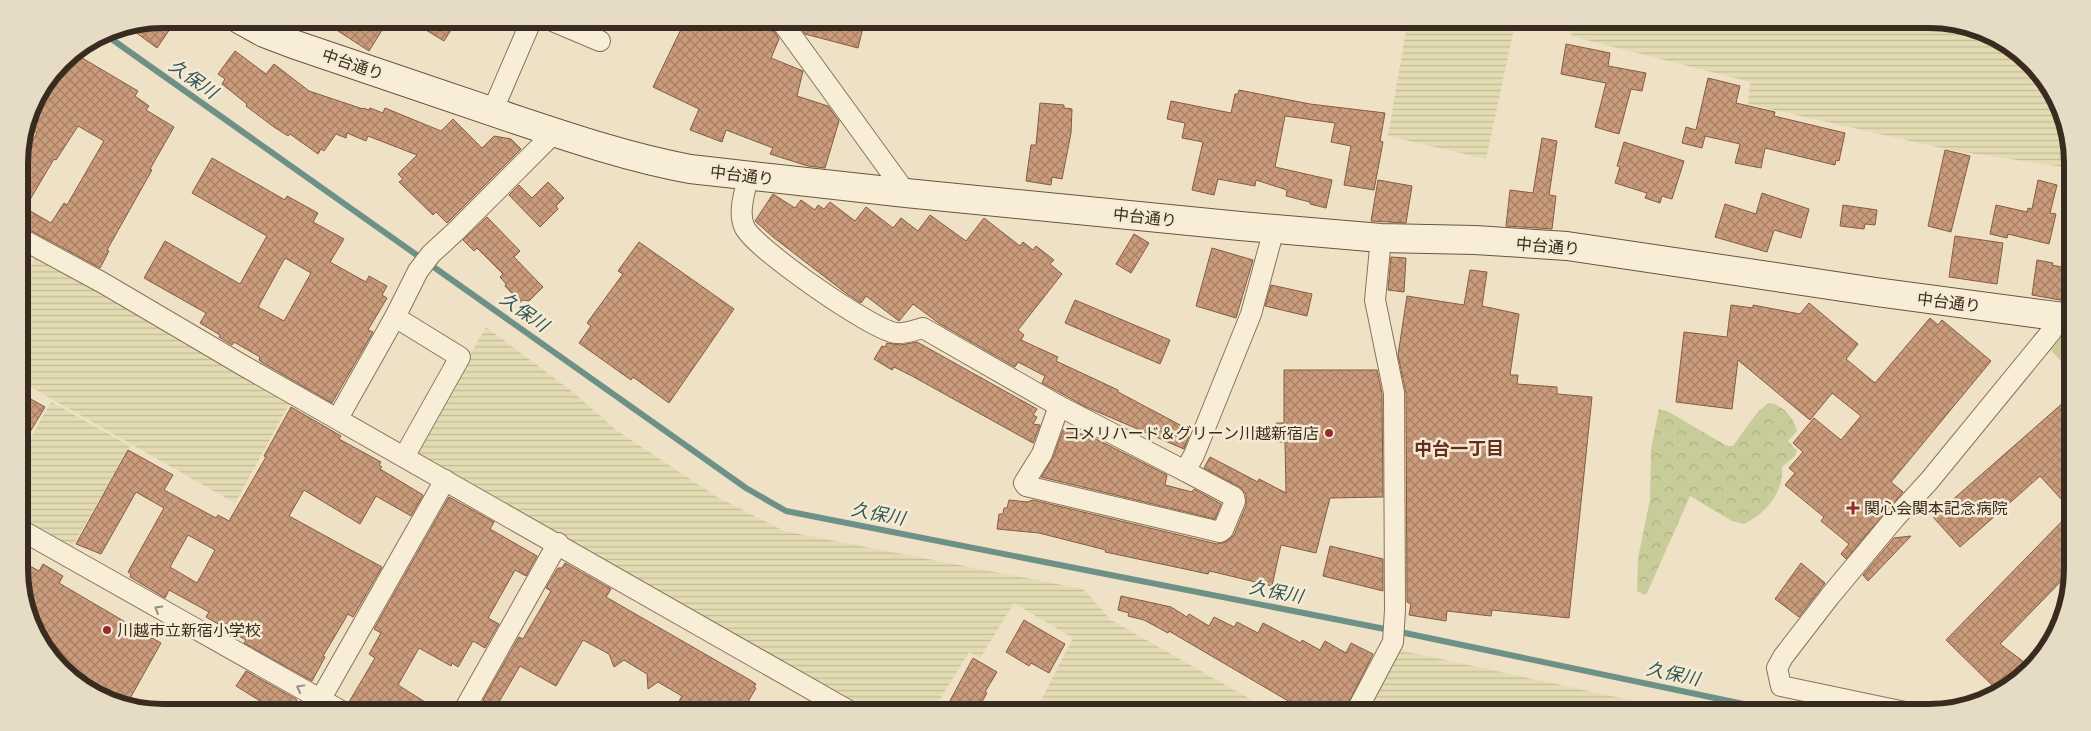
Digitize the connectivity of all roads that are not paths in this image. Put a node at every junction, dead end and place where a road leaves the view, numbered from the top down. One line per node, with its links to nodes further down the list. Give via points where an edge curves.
1 (255, 28): 6 (street, 中台通り)
2 (528, 28): 6 (street)
3 (569, 28): 5 (street)
4 (785, 28): 9 (street)
5 (600, 41)
6 (492, 112): 7 (street, 中台通り)
7 (555, 132): 8 (street, 中台通り, via 657,163); 13 (street, via 431,254)
8 (748, 177): 9 (street, 中台通り); 16 (street, via 742,208 744,226 750,236 835,302 878,327 897,333 923,328)
9 (906, 193): 10 (street, 中台通り)
10 (1274, 229): 11 (street, 中台通り); 19 (street, via 1251,314)
11 (1381, 238): 14 (street, 中台通り, via 1567,246); 24 (street, via 1375,300 1394,393 1394,633)
12 (28, 242): 17 (street)
13 (395, 317): 17 (street); 18 (street, via 460,357)
14 (2064, 317)
15 (2064, 318): 25 (street, via 1830,596 1777,668 1781,686)
16 (1059, 406): 19 (street); 19 (street, via 1042,454 1024,483 1026,486 1220,532 1234,497)
17 (338, 418): 18 (street)
18 (404, 457): 20 (street)
19 (1185, 471)
20 (444, 480): 22 (street); 23 (street)
21 (28, 534): 23 (street, one-way to 21)
22 (558, 544): 27 (street); 28 (street)
23 (320, 700): 26 (street)
24 (1360, 703)
25 (1862, 703)
26 (327, 704)
27 (469, 704)
28 (836, 704)

